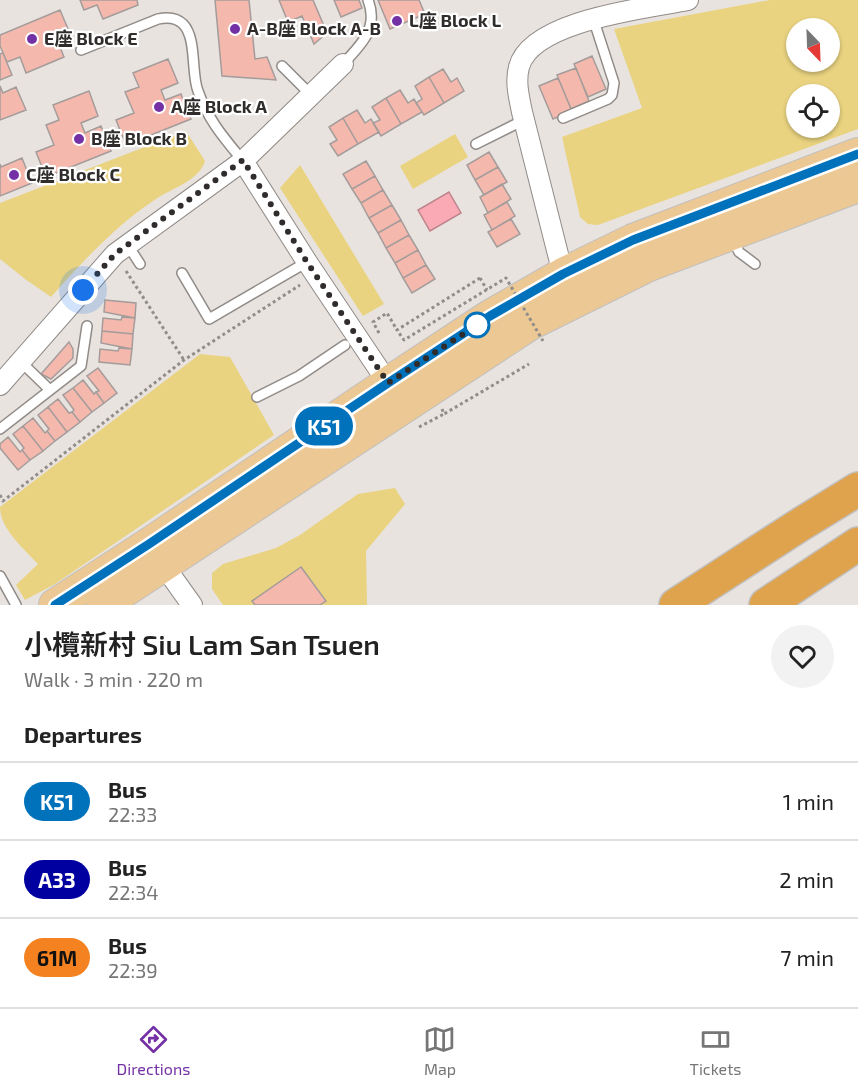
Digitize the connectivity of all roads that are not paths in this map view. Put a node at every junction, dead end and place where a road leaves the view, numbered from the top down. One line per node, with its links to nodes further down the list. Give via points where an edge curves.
1 (368, 0): 5 (lane, via 371,29)
2 (678, 1): 3 (street)
3 (593, 18): 8 (lane, via 614,83 612,95); 9 (street, via 541,41 519,65 517,88)
4 (81, 50): 12 (lane, via 158,19 166,17 183,24 190,40 197,90 214,127)
5 (343, 64): 7 (street)
6 (282, 66): 7 (lane)
7 (311, 95): 12 (street)
8 (563, 118)
9 (524, 120): 10 (lane); 20 (street)
10 (476, 144)
11 (858, 154): 20 (main road, via 633,240)
12 (243, 160): 15 (street); 16 (street)
13 (854, 192): 14 (main road)
14 (731, 234): 18 (lane, via 739,252); 31 (main road, via 649,265 530,324)
15 (124, 253): 17 (lane); 23 (street, via 115,254)
16 (307, 262): 19 (lane, via 209,319); 24 (street)
17 (140, 264)
18 (755, 264)
19 (182, 273)
20 (563, 274): 24 (main road)
21 (87, 326): 26 (lane, via 81,366)
22 (345, 345): 27 (lane, via 299,376)
23 (21, 362): 25 (street); 26 (lane)
24 (388, 383): 31 (main road)
25 (0, 385)
26 (50, 390): 28 (lane)
27 (257, 397)
28 (0, 429)
29 (858, 489): 37 (highway)
30 (858, 544): 38 (highway)
31 (156, 555): 34 (main road); 35 (main road); 36 (street)
32 (0, 576): 33 (lane)
33 (16, 605)
34 (55, 605)
35 (103, 605)
36 (192, 605)
37 (676, 605)
38 (766, 605)

